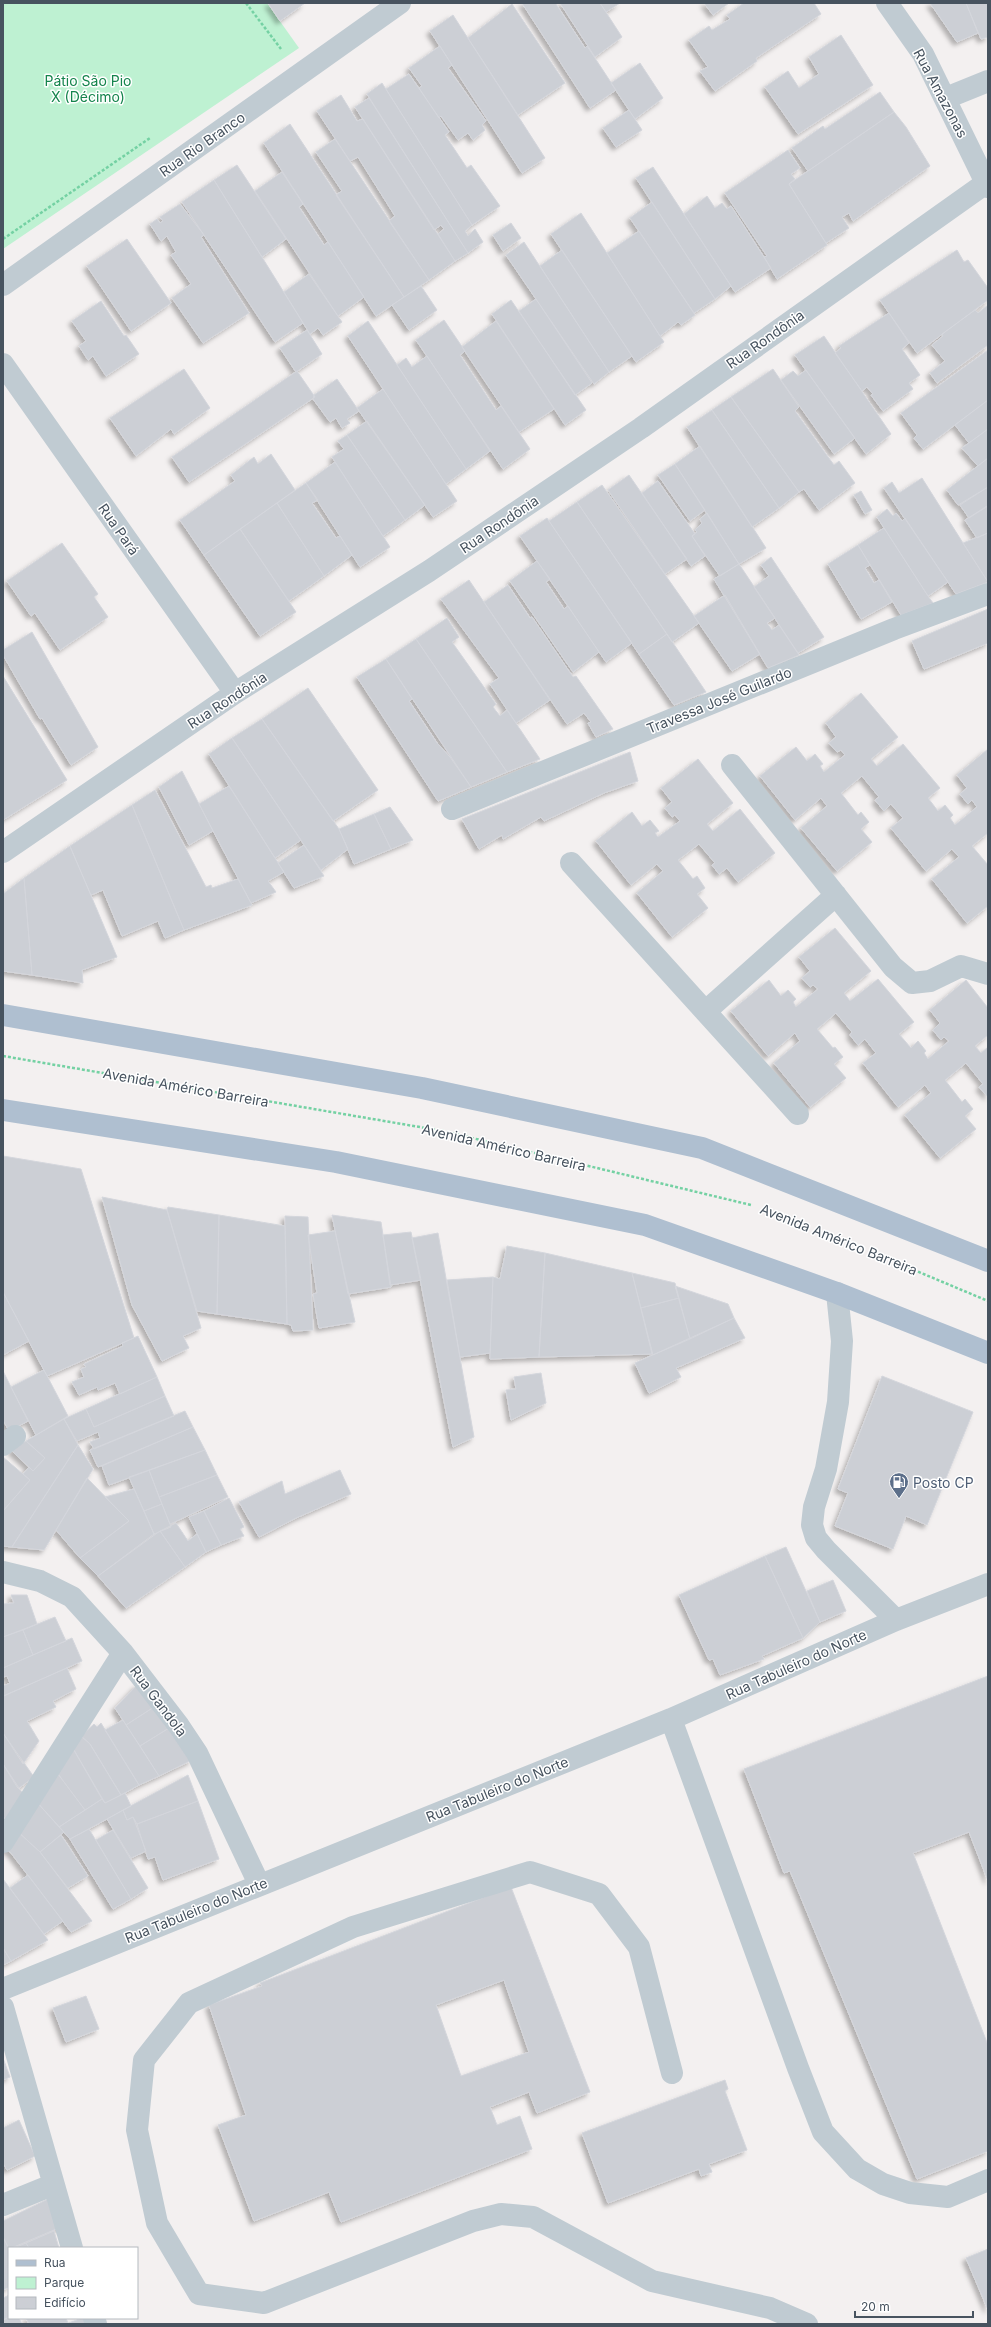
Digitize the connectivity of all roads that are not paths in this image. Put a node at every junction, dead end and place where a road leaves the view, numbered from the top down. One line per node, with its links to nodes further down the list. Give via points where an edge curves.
1 (400, 3): 6 (street, Rua Rio Branco)
2 (887, 3): 4 (street, Rua Amazonas, via 923,54)
3 (988, 81): 4 (street)
4 (946, 98): 5 (street, Rua Amazonas)
5 (987, 185): 9 (street, Rua Rondônia, via 621,441 429,571)
6 (3, 285)
7 (3, 364): 9 (street, Rua Pará)
8 (988, 594): 11 (street, Travessa José Guilardo, via 894,629)
9 (235, 694): 12 (street, Rua Rondônia)
10 (732, 765): 14 (street)
11 (452, 809)
12 (3, 852)
13 (571, 863): 16 (street)
14 (836, 895): 15 (street, via 893,966 912,983 930,981 962,966); 16 (street)
15 (988, 974)
16 (706, 1011): 19 (street)
17 (3, 1015): 20 (main road, via 422,1088 702,1148)
18 (3, 1110): 21 (main road, via 336,1162 645,1225)
19 (798, 1114)
20 (988, 1261)
21 (837, 1293): 22 (main road); 25 (street, via 842,1341 838,1402 826,1469 814,1507 812,1525 816,1538 826,1550)
22 (988, 1353)
23 (3, 1572): 26 (street, Rua Gandola, via 40,1581 72,1597)
24 (988, 1584): 25 (street, Rua Tabuleiro do Norte)
25 (896, 1620): 27 (street, Rua Tabuleiro do Norte)
26 (123, 1652): 28 (street); 29 (street, Rua Gandola, via 180,1726 197,1753)
27 (671, 1719): 29 (street, Rua Tabuleiro do Norte); 33 (street, via 823,2132 857,2169 883,2184 910,2193 948,2197)
28 (3, 1842)
29 (259, 1884): 30 (street, Rua Tabuleiro do Norte)
30 (3, 1989)
31 (3, 2007): 34 (street)
32 (672, 2073): 37 (street, via 639,1947 599,1894 530,1872 353,1926 189,2003 144,2060 137,2130 157,2223 199,2294 264,2303 473,2221 501,2214 533,2217 652,2281 770,2308)
33 (988, 2180)
34 (52, 2185): 35 (street); 36 (street)
35 (3, 2206)
36 (72, 2247)
37 (807, 2324)

